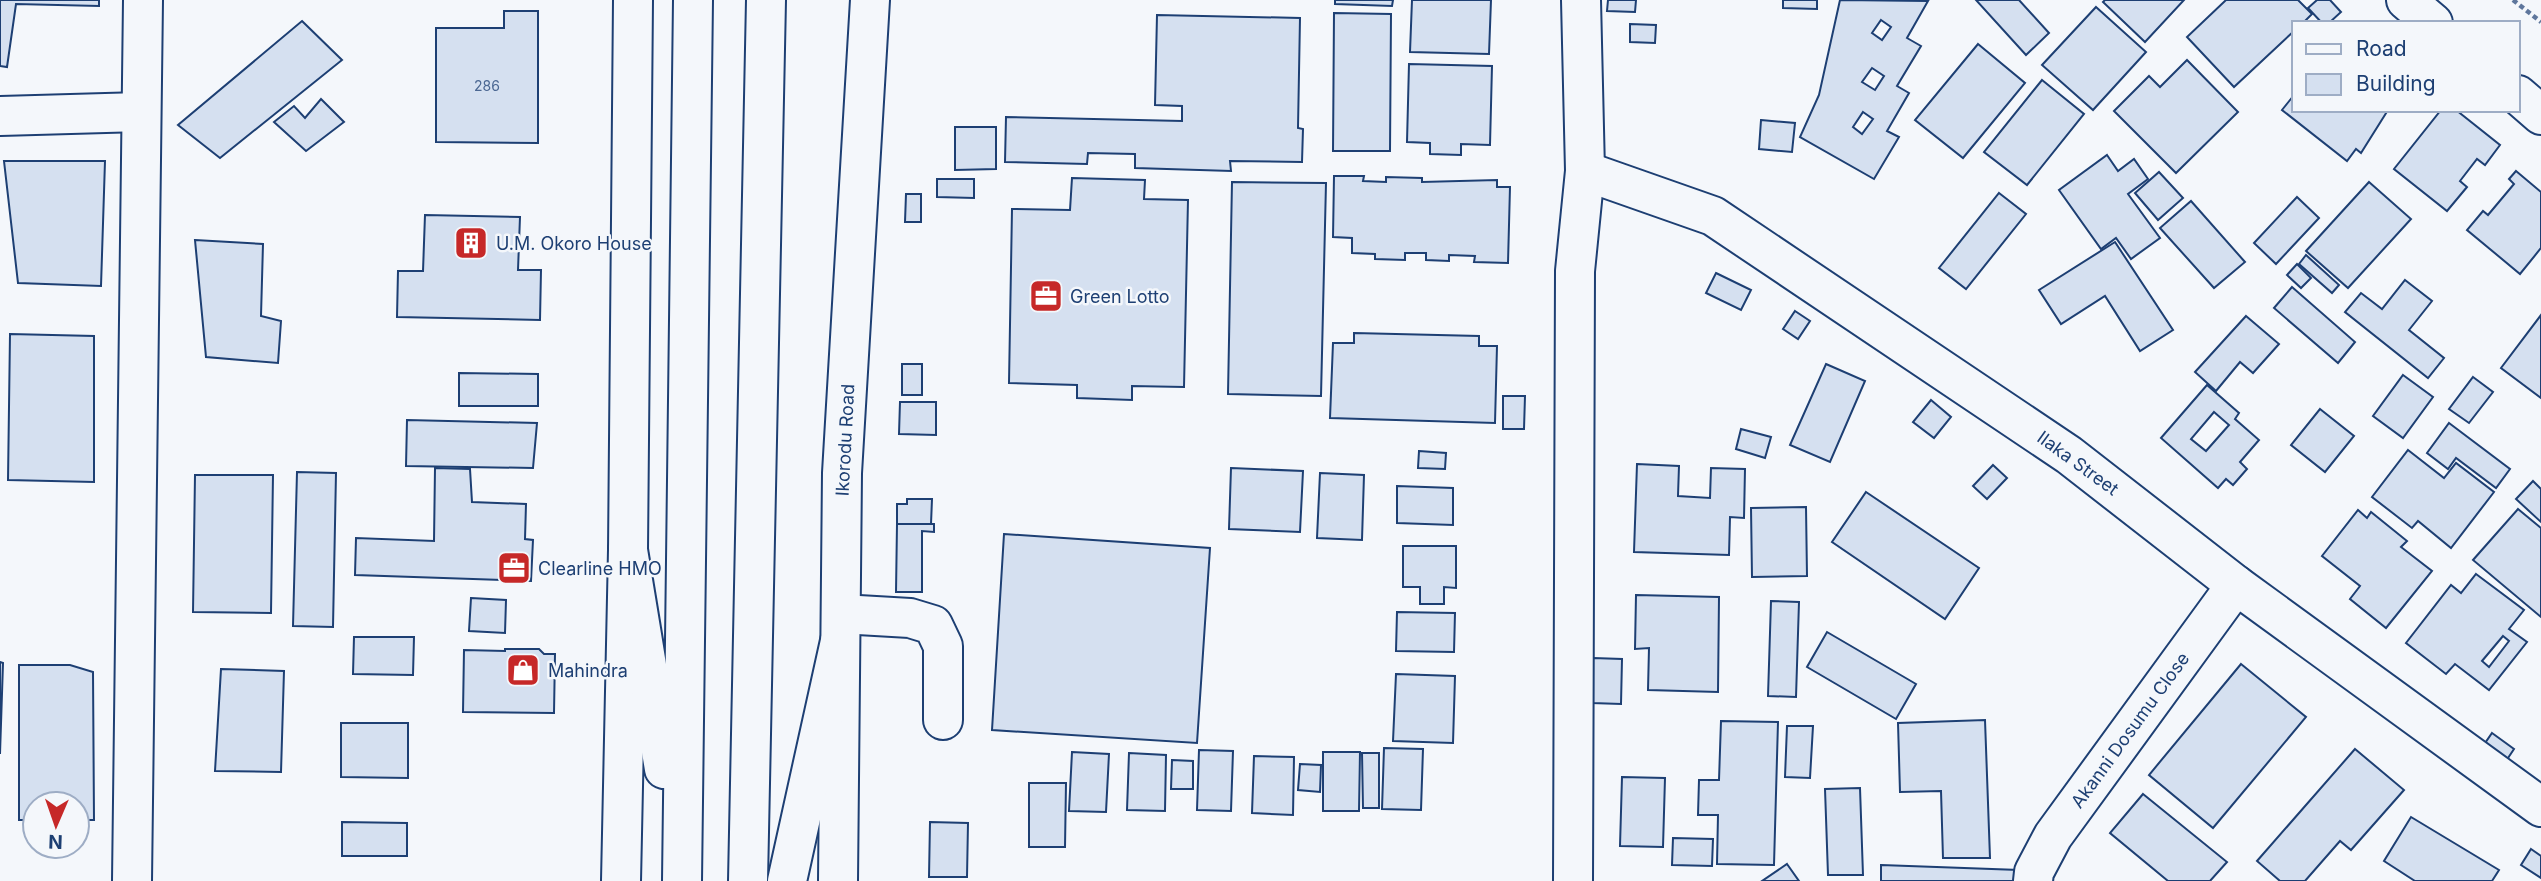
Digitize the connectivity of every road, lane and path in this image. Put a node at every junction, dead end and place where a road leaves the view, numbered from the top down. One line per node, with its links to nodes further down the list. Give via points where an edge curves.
1 (143, 0): 12 (main road)
2 (634, 0): 16 (main road)
3 (693, 0): 23 (main road)
4 (765, 0): 24 (main road)
5 (870, 0): 18 (main road, Ikorodu Road, via 842,473)
6 (1581, 0): 15 (main road)
7 (2406, 0): 9 (main road)
8 (2513, 0): 10 (path)
9 (2431, 21)
10 (2541, 22)
11 (2520, 97): 13 (main road)
12 (141, 112): 14 (main road); 21 (main road)
13 (2541, 115)
14 (0, 116)
15 (1584, 171): 17 (main road, Ilaka Street, via 1713,216 2069,455); 27 (main road, via 1576,271)
16 (628, 550): 22 (main road); 23 (main road)
17 (2236, 585): 20 (main road, Ilaka Street); 28 (main road, Akanni Dosumu Close, via 2053,836 2034,872)
18 (841, 627): 19 (main road, via 910,618 933,625 943,646); 25 (main road); 26 (main road, Ikorodu Road)
19 (943, 720)
20 (2541, 807)
21 (132, 881)
22 (621, 881)
23 (680, 881)
24 (748, 881)
25 (787, 881)
26 (838, 881)
27 (1573, 881)
28 (2034, 881)

